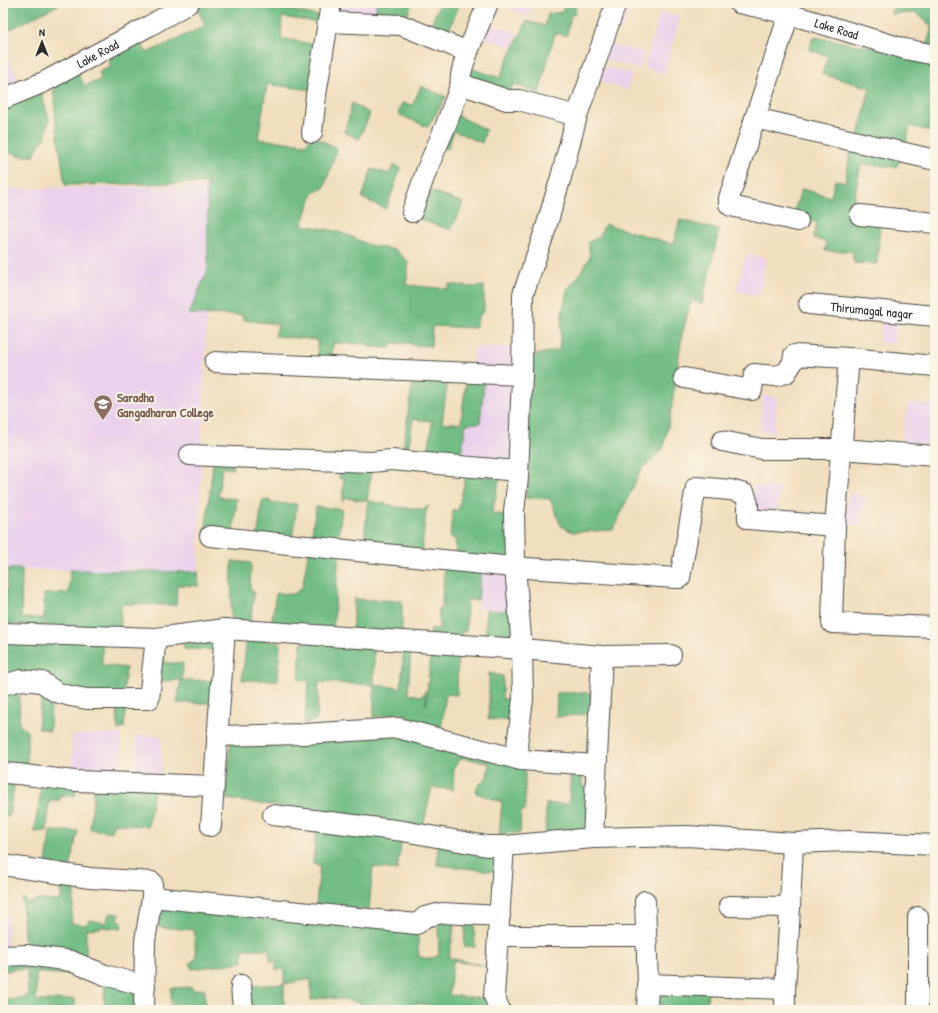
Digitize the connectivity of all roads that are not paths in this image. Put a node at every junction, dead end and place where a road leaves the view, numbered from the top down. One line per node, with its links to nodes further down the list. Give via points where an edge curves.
1 (189, 3): 10 (street, Lake Road, via 44,82)
2 (488, 3): 7 (street)
3 (616, 3): 11 (street)
4 (739, 3): 6 (street, Lake Road)
5 (329, 12): 7 (street, via 401,25); 13 (street)
6 (790, 14): 8 (street, Lake Road, via 905,49); 12 (street)
7 (468, 52): 9 (street, via 460,78)
8 (935, 55)
9 (461, 84): 11 (street, via 507,100 519,100); 15 (street)
10 (3, 98)
11 (577, 116): 24 (street, via 544,234 523,294)
12 (755, 118): 14 (street); 17 (street, via 729,204)
13 (312, 133)
14 (935, 160)
15 (412, 212)
16 (860, 215): 18 (street)
17 (798, 222)
18 (935, 223)
19 (809, 304): 20 (street, Thirumagal nagar)
20 (935, 316)
21 (849, 358): 23 (street); 25 (street, via 794,355 786,373 775,376 754,374 752,390); 27 (street)
22 (215, 362): 24 (street)
23 (935, 366)
24 (522, 374): 30 (street)
25 (684, 378)
26 (722, 441): 27 (street, via 762,449)
27 (841, 449): 28 (street); 31 (street)
28 (935, 452)
29 (190, 455): 30 (street, via 364,462 391,460)
30 (517, 471): 33 (street, via 514,511)
31 (835, 526): 33 (street, via 748,519 745,494 696,487 680,578); 34 (street, via 832,623)
32 (210, 536): 33 (street)
33 (515, 567): 38 (street)
34 (935, 627)
35 (225, 629): 37 (street); 38 (street); 42 (street)
36 (3, 633): 37 (street)
37 (156, 638): 41 (street, via 149,699 81,698 56,692 42,682 21,680)
38 (522, 650): 40 (street); 43 (street, via 523,699 517,745)
39 (671, 655): 40 (street)
40 (602, 656): 44 (street)
41 (3, 685)
42 (218, 736): 43 (street, via 398,728); 46 (street)
43 (521, 760): 44 (street)
44 (596, 765): 49 (street)
45 (3, 774): 46 (street, via 76,781)
46 (214, 786): 48 (street)
47 (273, 815): 52 (street, via 403,831 487,846)
48 (211, 826)
49 (593, 838): 50 (street, via 687,836); 52 (street)
50 (793, 843): 51 (street, via 848,841); 57 (street)
51 (935, 845)
52 (504, 846): 59 (street)
53 (3, 865): 54 (street, via 90,878 152,882)
54 (152, 897): 59 (street, via 417,924 425,917 442,913); 64 (street, via 145,941)
55 (646, 901): 60 (street)
56 (729, 906): 57 (street)
57 (790, 907): 65 (street)
58 (918, 917): 71 (street)
59 (499, 926): 60 (street); 68 (street, via 494,996)
60 (646, 936): 62 (street)
61 (3, 956): 64 (street, via 27,955 71,961 105,975)
62 (648, 984): 65 (street); 69 (street)
63 (240, 985): 67 (street)
64 (145, 986): 66 (street)
65 (785, 989): 70 (street)
66 (144, 1010)
67 (243, 1010)
68 (500, 1010)
69 (647, 1010)
70 (786, 1010)
71 (918, 1010)

